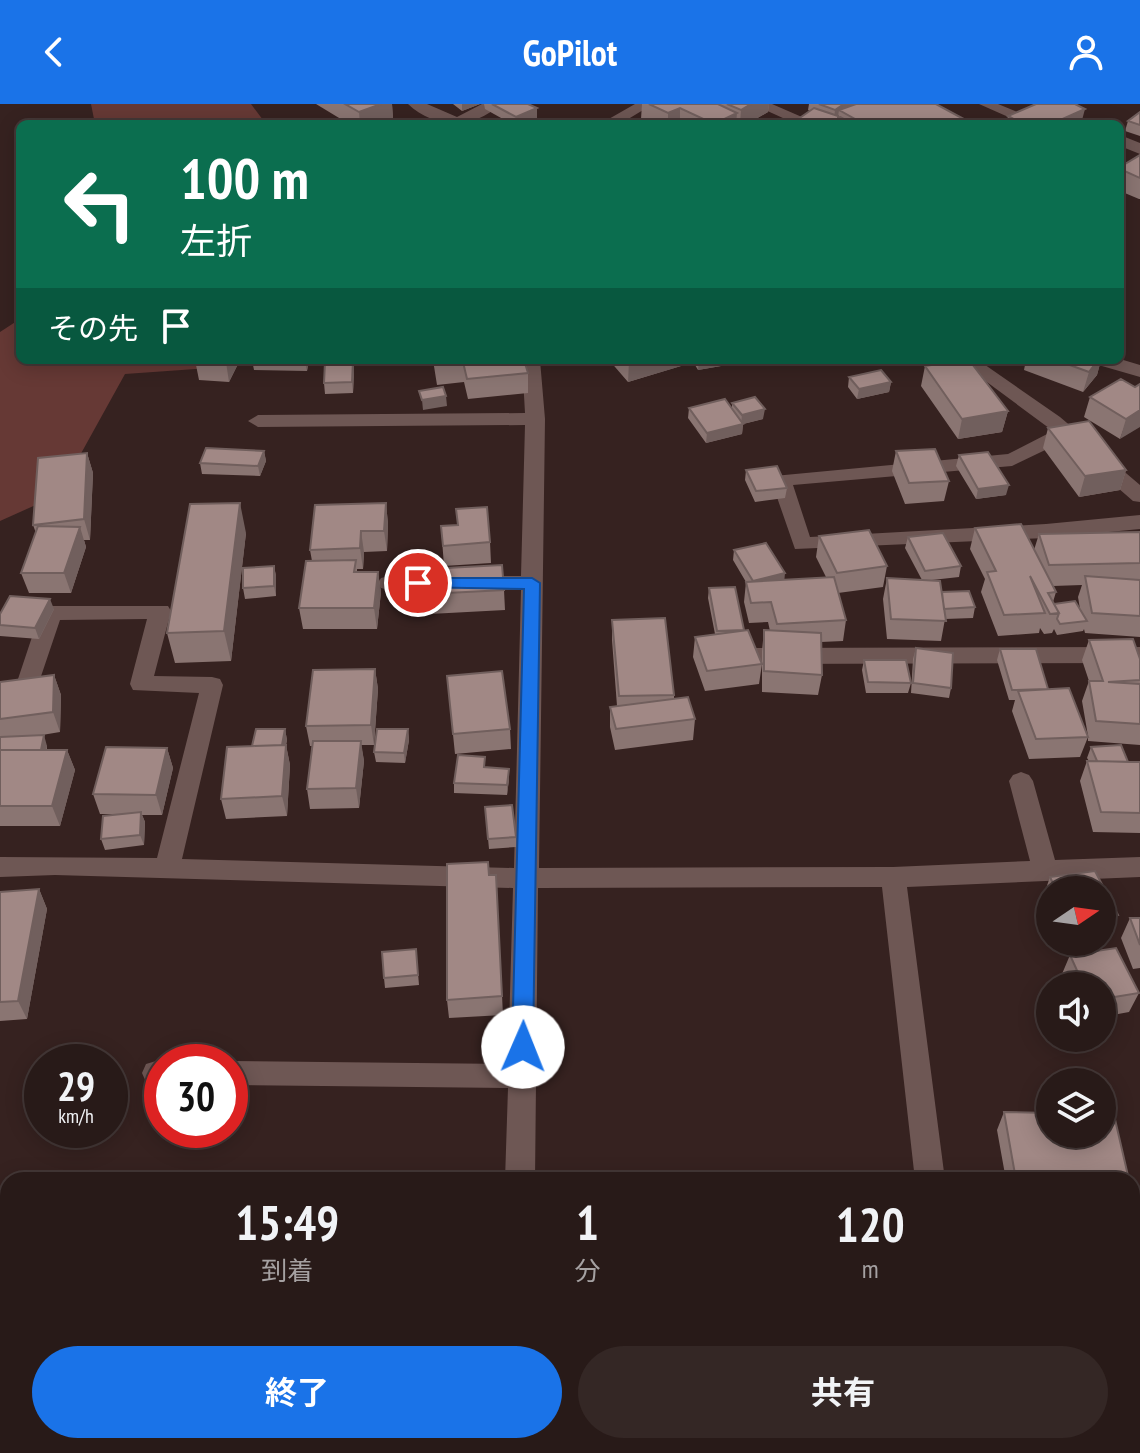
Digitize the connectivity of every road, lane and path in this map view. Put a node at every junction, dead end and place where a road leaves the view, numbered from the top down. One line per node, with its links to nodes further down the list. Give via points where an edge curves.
1 (415, 104): 9 (street)
2 (493, 104): 10 (street)
3 (646, 104): 11 (street)
4 (759, 104): 7 (street)
5 (986, 104): 6 (street, via 1022,120)
6 (1052, 106): 8 (street)
7 (786, 114): 12 (street); 13 (street)
8 (1073, 118)
9 (450, 120)
10 (466, 120)
11 (616, 120)
12 (776, 120)
13 (800, 120)
14 (531, 364): 18 (street)
15 (972, 364): 20 (street)
16 (1116, 364): 17 (street)
17 (1140, 371)
18 (535, 419): 19 (street); 24 (street)
19 (258, 421)
20 (1066, 432): 21 (street); 22 (street, via 1012,460 781,480 802,544)
21 (1140, 496)
22 (1140, 522)
23 (389, 583): 24 (street)
24 (532, 583): 34 (street)
25 (1140, 655): 26 (street)
26 (701, 656)
27 (23, 697): 31 (street, via 51,613 160,611 141,684 212,685)
28 (1021, 781): 32 (street)
29 (0, 867): 31 (street)
30 (1140, 867): 32 (street)
31 (167, 868): 34 (street)
32 (1045, 871): 33 (street)
33 (893, 877): 34 (street); 38 (street)
34 (526, 878): 36 (street)
35 (248, 1073): 36 (street)
36 (522, 1076): 37 (street)
37 (520, 1172)
38 (929, 1172)

